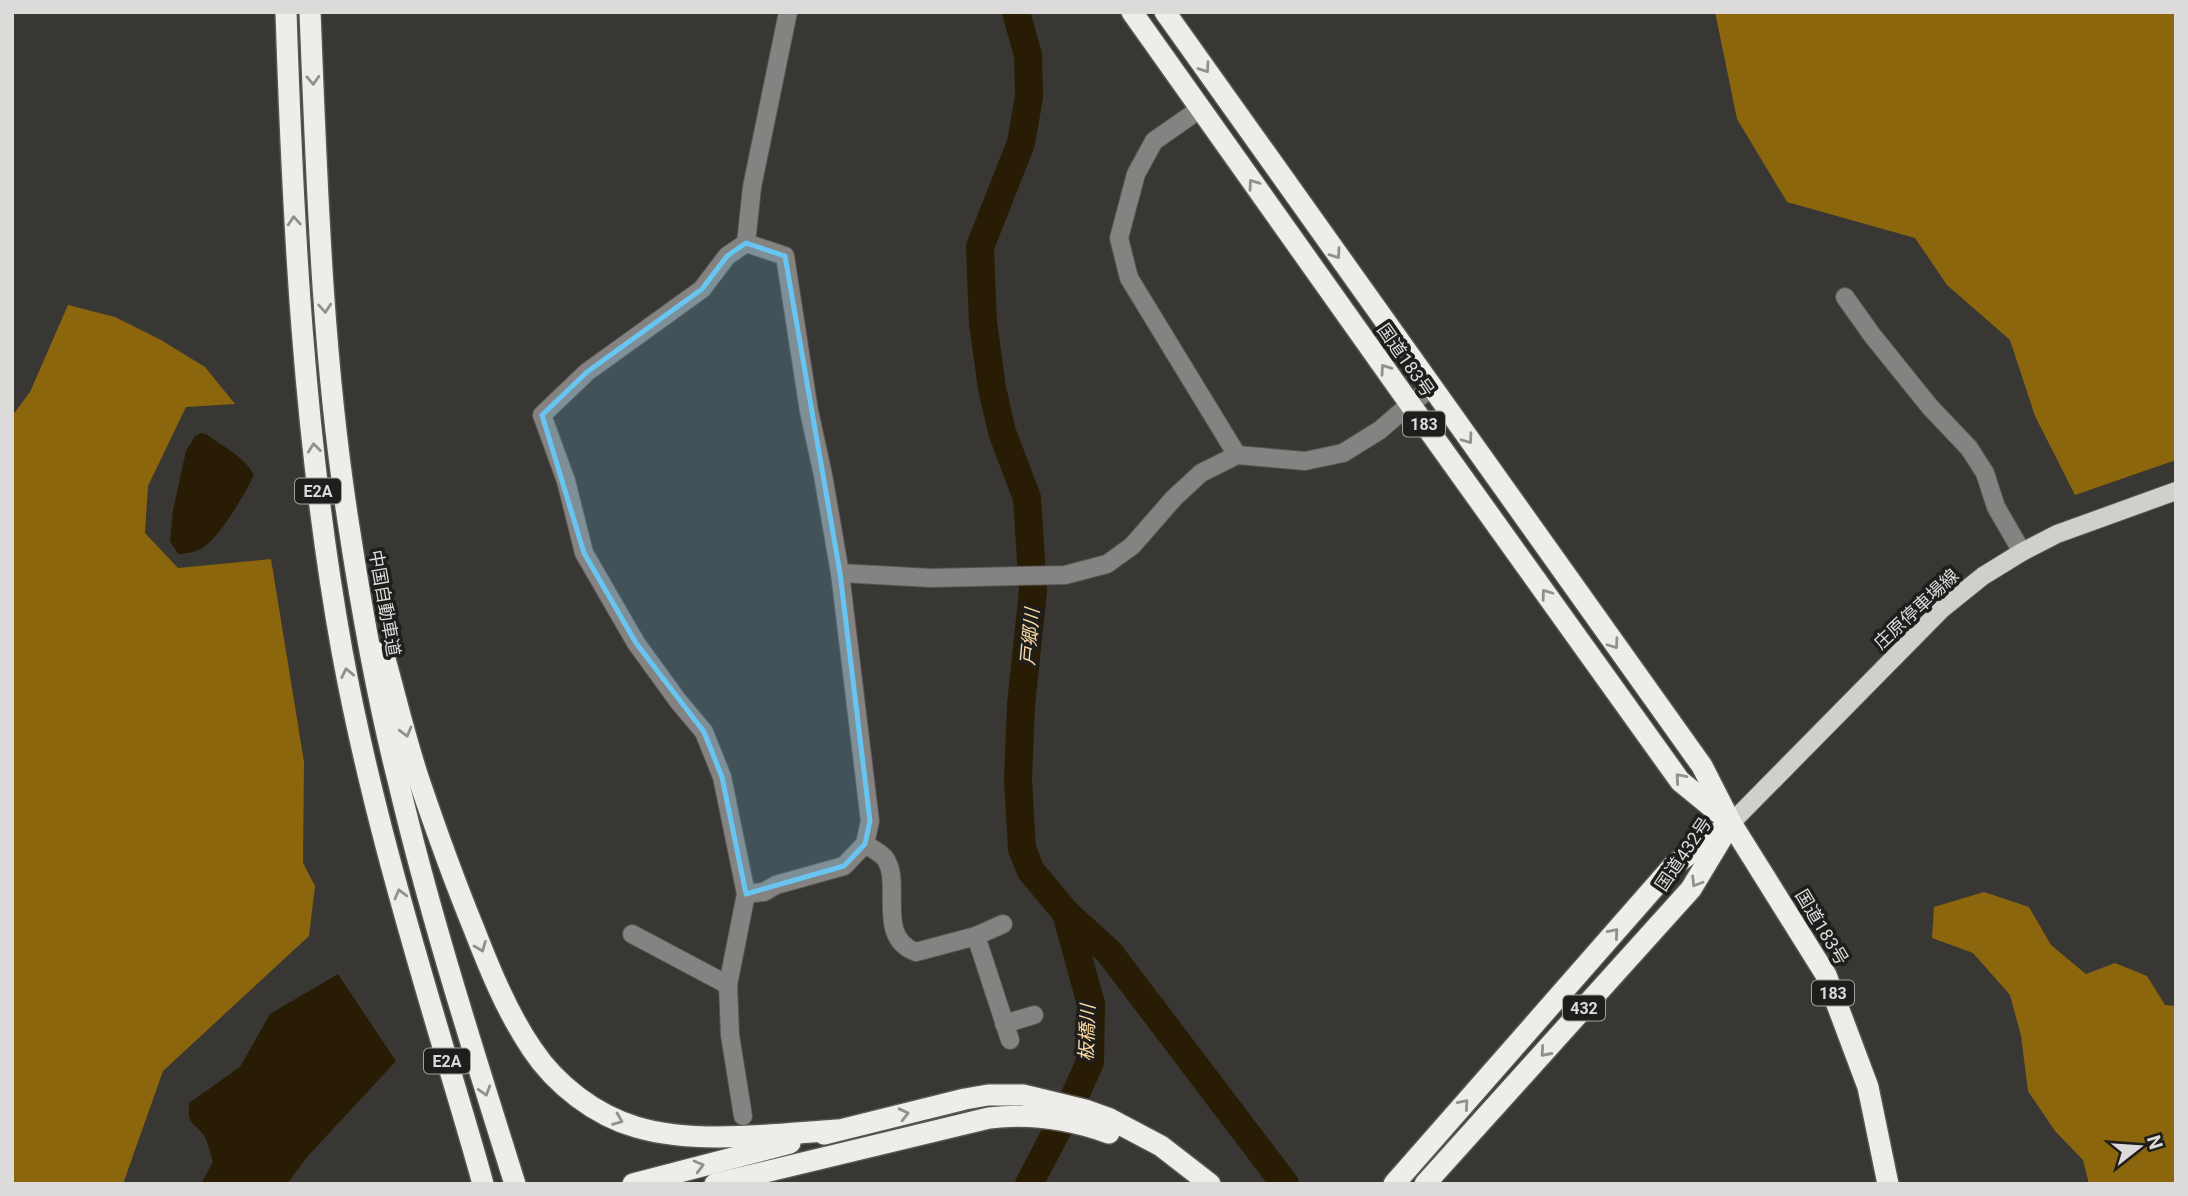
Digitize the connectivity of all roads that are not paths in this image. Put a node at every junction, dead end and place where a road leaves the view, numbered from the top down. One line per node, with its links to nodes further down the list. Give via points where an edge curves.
1 (286, 12): 29 (highway, E2A, one-way to 1, via 367,765 322,527 300,312)
2 (310, 12): 13 (highway, 中国自動車道 / E2A, one-way to 13, via 325,312)
3 (788, 12): 7 (street, via 752,187)
4 (1132, 12): 6 (highway, 国道183号 / 183)
5 (1166, 12): 9 (highway, 国道183号 / 183, one-way to 9)
6 (1200, 109): 10 (highway, 国道183号 / 183, one-way to 6); 11 (street, via 1154,141 1136,174 1119,238 1129,278)
7 (746, 243): 15 (street, via 785,256 808,411); 18 (street, via 727,256 702,289 587,372 542,415 566,481 584,553 636,643 704,732 722,777)
8 (1846, 297): 14 (street, via 1930,407 1969,448)
9 (1431, 388): 10 (street); 16 (highway, 国道183号 / 183, one-way to 16, via 1702,766)
10 (1410, 404): 11 (street, via 1343,453 1305,461); 16 (highway, 国道183号 / 183, one-way to 10, via 1680,781)
11 (1237, 455): 15 (street, via 1201,473 1132,546 1107,564 1065,575 931,578)
12 (2176, 491): 14 (main road, 庄原停車場線, via 2057,534)
13 (348, 525): 26 (highway, one-way to 26, via 418,778 489,966 532,1049 583,1101 637,1128 735,1137); 31 (highway, 中国自動車道 / E2A, one-way to 31, via 398,780)
14 (2022, 552): 16 (main road, 庄原停車場線, via 1942,609)
15 (840, 573): 17 (street, via 870,821)
16 (1731, 823): 28 (highway, 国道432号 / 432, one-way to 16, via 1673,866); 39 (highway, 国道432号 / 432, one-way to 39, via 1692,889); 40 (highway, 国道183号 / 183, via 1826,975 1868,1087)
17 (865, 844): 18 (street, via 844,866); 21 (street, via 885,858 894,925 908,949 916,952)
18 (746, 894): 22 (street)
19 (1003, 924): 21 (street)
20 (632, 934): 22 (street)
21 (976, 936): 23 (street, via 1007,1032)
22 (728, 985): 24 (street, via 730,1035)
23 (1034, 1014)
24 (743, 1116)
25 (1083, 1117): 26 (highway, one-way to 25, via 988,1095 1023,1095); 27 (highway, via 1012,1115); 35 (highway, via 1154,1158); 36 (highway, via 1110,1119 1153,1141)
26 (837, 1130): 32 (highway, one-way to 26)
27 (842, 1153): 33 (highway); 34 (highway)
28 (1419, 1156): 37 (highway); 38 (highway, 国道432号 / 432)
29 (472, 1170): 30 (highway, E2A)
30 (483, 1184)
31 (514, 1184)
32 (633, 1184)
33 (715, 1184)
34 (772, 1184)
35 (1186, 1184)
36 (1210, 1184)
37 (1386, 1184)
38 (1394, 1184)
39 (1425, 1184)
40 (1888, 1184)

